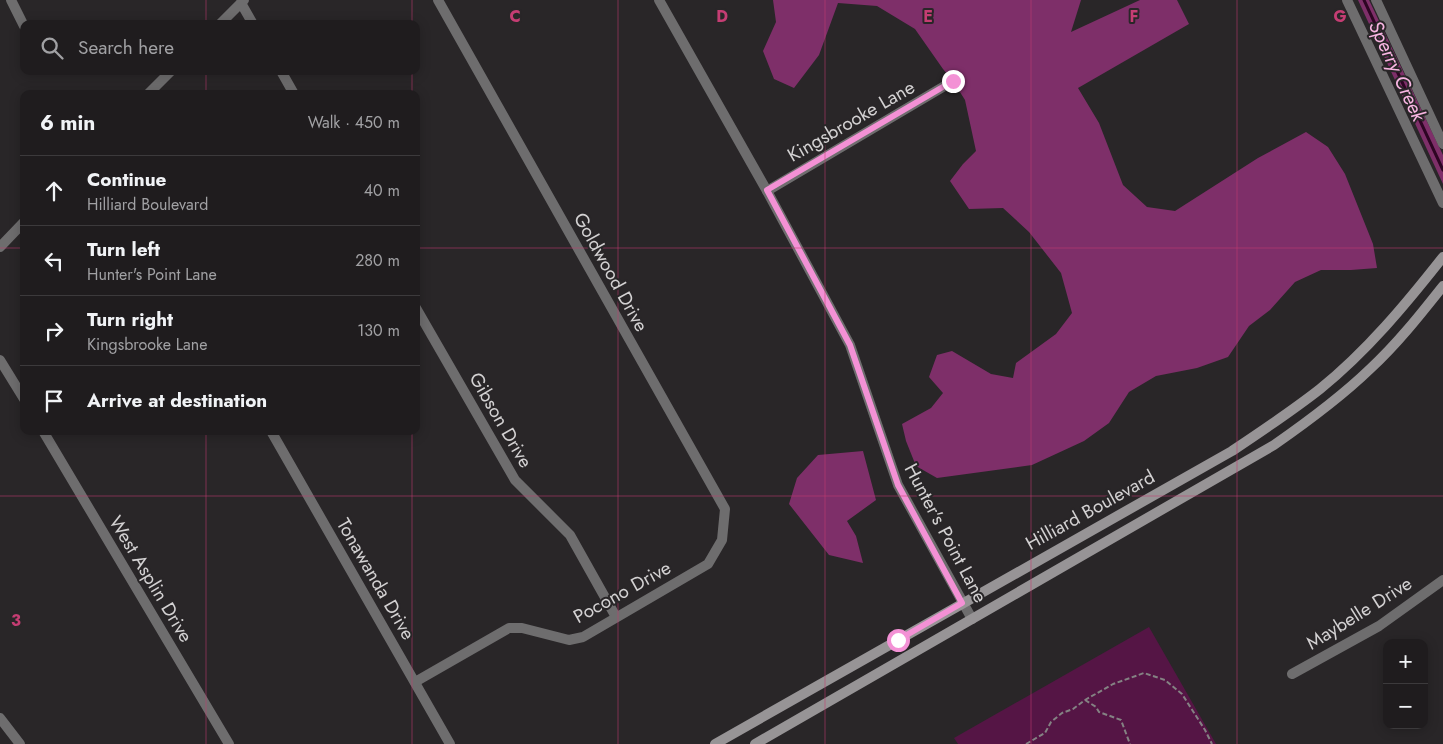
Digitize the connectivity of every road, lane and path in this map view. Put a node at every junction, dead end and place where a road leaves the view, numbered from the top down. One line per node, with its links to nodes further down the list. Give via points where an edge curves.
1 (11, 0): 7 (street)
2 (438, 0): 27 (street, Goldwood Drive, via 725,509 722,540)
3 (659, 0): 16 (street, Hunter's Point Lane)
4 (1348, 0): 17 (street)
5 (1376, 0): 15 (street)
6 (243, 1): 8 (street); 9 (street)
7 (21, 20)
8 (224, 20)
9 (252, 20)
10 (167, 75): 13 (street)
11 (283, 75): 14 (street)
12 (953, 81): 16 (street, Kingsbrooke Lane)
13 (152, 90)
14 (292, 90)
15 (1443, 144)
16 (767, 190): 29 (street, Hunter's Point Lane, via 850,345 898,485)
17 (1443, 202)
18 (20, 226): 19 (street)
19 (0, 247)
20 (1443, 257): 29 (main road, Hilliard Boulevard, via 1403,307 1360,352 1278,421 1232,451)
21 (1443, 286): 31 (main road, Hilliard Boulevard, via 1371,368 1339,397 1274,446)
22 (420, 315): 30 (street, Gibson Drive, via 515,480 570,535)
23 (0, 360): 24 (street)
24 (20, 392)
25 (45, 435): 37 (street, West Asplin Drive)
26 (273, 435): 33 (street, Tonawanda Drive)
27 (708, 564): 30 (street, Pocono Drive)
28 (1443, 580): 32 (street, Maybelle Drive, via 1379,626)
29 (962, 603): 31 (street, Hunter's Point Lane); 39 (main road, Hilliard Boulevard)
30 (616, 617): 33 (street, Pocono Drive, via 583,636 569,640 522,628 509,628)
31 (972, 619): 40 (main road, Hilliard Boulevard)
32 (1292, 674)
33 (415, 682): 38 (street, Tonawanda Drive)
34 (1085, 700): 41 (path, via 1062,713 1051,722 1045,733); 42 (path, via 1100,712 1121,720); 43 (path, via 1138,674 1158,676 1182,694)
35 (0, 718): 36 (street)
36 (20, 744)
37 (229, 744)
38 (450, 744)
39 (715, 744)
40 (755, 744)
41 (1026, 744)
42 (1130, 744)
43 (1212, 744)

